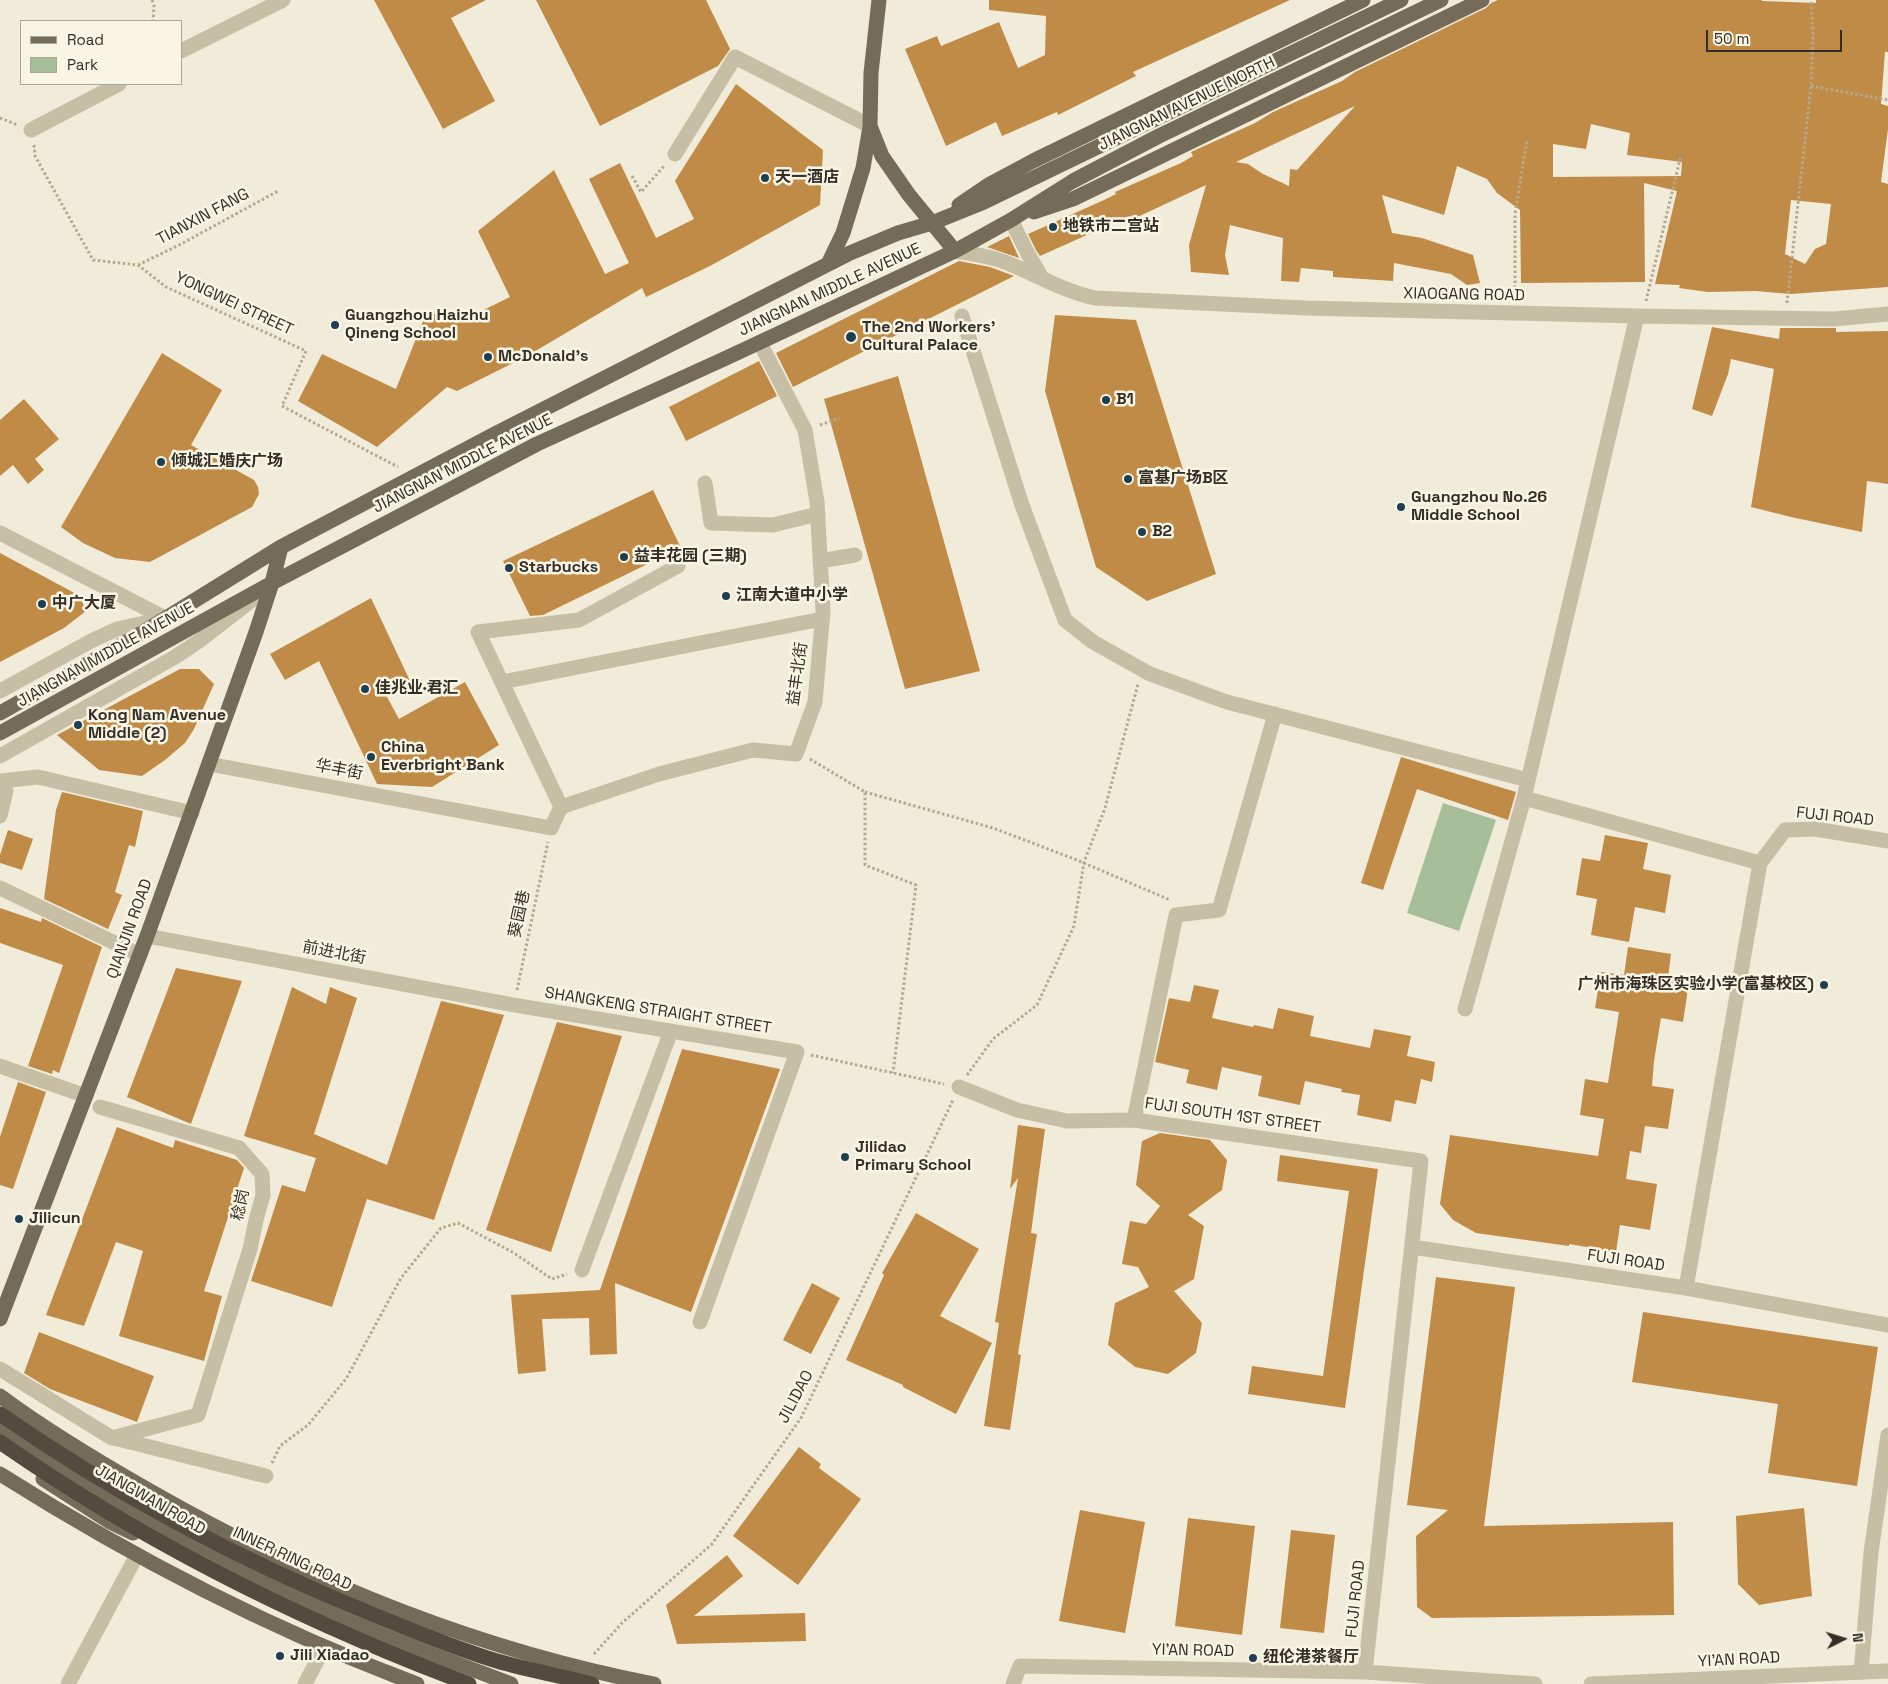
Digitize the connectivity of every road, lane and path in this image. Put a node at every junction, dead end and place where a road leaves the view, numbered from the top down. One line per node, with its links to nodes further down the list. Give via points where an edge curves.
1 (152, 0): 9 (path)
2 (283, 0): 10 (street)
3 (879, 0): 14 (main road, via 871,73)
4 (1363, 0): 22 (main road, via 990,184)
5 (1401, 0): 22 (main road, JIANGNAN AVENUE NORTH, via 984,202)
6 (1441, 0): 21 (main road, JIANGNAN AVENUE NORTH, via 1150,141 1073,181)
7 (1482, 0): 21 (main road, via 1072,199)
8 (1811, 0): 12 (path)
9 (153, 20)
10 (182, 50)
11 (117, 85): 15 (street)
12 (1811, 86): 13 (path); 31 (path)
13 (1888, 100)
14 (870, 126): 17 (street, via 735,57); 22 (main road, via 882,156); 24 (main road, via 863,168 842,233)
15 (31, 130): 25 (path, via 35,156 93,260)
16 (1527, 140): 27 (path, via 1515,214)
17 (675, 154): 19 (path, via 641,192)
18 (1681, 155): 30 (path)
19 (632, 176)
20 (278, 191): 25 (path, TIANXIN FANG)
21 (1011, 220): 23 (main road, JIANGNAN AVENUE NORTH); 26 (street)
22 (932, 223): 23 (main road); 24 (main road, JIANGNAN MIDDLE AVENUE, via 898,233)
23 (955, 250): 26 (street, XIAOGANG ROAD, via 1002,261); 32 (main road, JIANGNAN MIDDLE AVENUE)
24 (828, 264): 35 (main road, JIANGNAN MIDDLE AVENUE)
25 (138, 265): 35 (path, YONGWEI STREET, via 166,286 306,351 282,406)
26 (1042, 278): 27 (street, XIAOGANG ROAD, via 1058,287 1095,298)
27 (1514, 313): 30 (street, XIAOGANG ROAD)
28 (1888, 314): 31 (street, XIAOGANG ROAD, via 1834,319)
29 (962, 316): 46 (street, via 1022,505 1065,620 1093,642)
30 (1640, 316): 31 (street, XIAOGANG ROAD); 55 (street)
31 (1785, 318)
32 (760, 343): 34 (street, 益丰北街); 43 (main road, JIANGNAN MIDDLE AVENUE, via 537,444)
33 (840, 418): 34 (path)
34 (805, 430): 37 (street, 益丰北街)
35 (416, 476): 39 (main road, JIANGNAN MIDDLE AVENUE)
36 (705, 483): 37 (street, via 711,524 773,525)
37 (818, 514): 42 (street, 益丰北街)
38 (0, 533): 44 (street)
39 (281, 547): 43 (main road, QIANJIN ROAD); 44 (main road, JIANGNAN MIDDLE AVENUE)
40 (671, 553): 47 (street, via 678,566 579,620 478,632)
41 (855, 555): 42 (street)
42 (820, 561): 45 (street, 益丰北街)
43 (272, 583): 51 (main road, JIANGNAN MIDDLE AVENUE); 53 (street, via 175,657); 54 (main road, QIANJIN ROAD)
44 (167, 619): 48 (street, via 117,629); 49 (main road, JIANGNAN MIDDLE AVENUE)
45 (822, 620): 47 (street); 52 (street, 益丰北街, via 815,702)
46 (1142, 669): 50 (street, via 1227,702); 64 (path, JILIDAO, via 1105,808)
47 (502, 682): 59 (street)
48 (0, 690)
49 (0, 713)
50 (1275, 714): 55 (street); 79 (street, via 1219,910 1176,915)
51 (0, 733)
52 (796, 754): 57 (path, via 813,760); 59 (street, via 754,750 659,774)
53 (0, 756)
54 (209, 764): 60 (main road, QIANJIN ROAD); 62 (street, 华丰街)
55 (1528, 780): 58 (street)
56 (3, 786): 60 (street, via 38,777); 61 (street)
57 (865, 792): 64 (path, via 993,828); 75 (path, via 865,865 916,886)
58 (1524, 798): 65 (street); 71 (street)
59 (561, 807): 62 (street)
60 (192, 813): 68 (main road, QIANJIN ROAD)
61 (0, 816)
62 (551, 828): 70 (path, 葵园巷)
63 (1888, 841): 65 (street, FUJI ROAD, via 1815,829 1785,830)
64 (1084, 862): 67 (path); 76 (path, JILIDAO, via 1074,926 1038,1005 993,1039)
65 (1760, 863): 82 (street, FUJI ROAD)
66 (0, 888): 69 (street)
67 (1172, 901)
68 (147, 936): 69 (main road, QIANJIN ROAD); 70 (street, 前进北街)
69 (140, 955): 77 (main road, QIANJIN ROAD)
70 (514, 1005): 72 (street, SHANGKENG STRAIGHT STREET)
71 (1465, 1009)
72 (671, 1031): 73 (street, SHANGKENG STRAIGHT STREET); 81 (street)
73 (797, 1052): 75 (path); 84 (street)
74 (0, 1066): 77 (street)
75 (893, 1073): 76 (path)
76 (959, 1087): 79 (street, FUJI SOUTH 1ST STREET, via 1017,1110 1067,1121); 100 (path, JILIDAO, via 801,1418 712,1544 622,1623)
77 (86, 1096): 83 (main road, QIANJIN ROAD)
78 (100, 1106): 91 (street, 稔岗, via 239,1148 262,1174 263,1195 250,1249 198,1415)
79 (1134, 1120): 80 (street, FUJI SOUTH 1ST STREET, via 1421,1161)
80 (1412, 1247): 82 (street, FUJI ROAD); 102 (street, FUJI ROAD)
81 (582, 1270): 95 (path, via 552,1279 514,1253 458,1223 441,1228 401,1278 346,1380 308,1425 280,1446)
82 (1686, 1288): 85 (street)
83 (0, 1319)
84 (700, 1322)
85 (1888, 1325)
86 (0, 1369): 91 (street)
87 (0, 1396): 100 (main road, via 107,1466 189,1512 304,1569 463,1633)
88 (0, 1414): 99 (highway, INNER RING ROAD, via 99,1477 252,1561 385,1619)
89 (0, 1426): 96 (main road, JIANGWAN ROAD, via 74,1476)
90 (1888, 1435): 103 (street, via 1871,1552)
91 (112, 1438): 95 (street)
92 (0, 1442): 107 (highway, bridge, via 108,1513 199,1564 353,1637)
93 (0, 1450): 96 (main road, via 68,1496 128,1531 144,1536)
94 (0, 1474): 97 (main road)
95 (266, 1476)
96 (181, 1539): 108 (main road, JIANGWAN ROAD, via 328,1612)
97 (137, 1555): 98 (main road); 104 (street)
98 (324, 1647): 105 (street); 106 (main road)
99 (496, 1661): 109 (highway); 110 (highway, INNER RING ROAD)
100 (582, 1668): 111 (main road)
101 (1888, 1671): 103 (street, YI'AN ROAD)
102 (1365, 1672): 112 (street, YI'AN ROAD, via 1020,1666); 113 (street, YI'AN ROAD)
103 (1861, 1672): 114 (street, YI'AN ROAD)
104 (68, 1684)
105 (305, 1684)
106 (417, 1684)
107 (469, 1684)
108 (511, 1684)
109 (558, 1684)
110 (592, 1684)
111 (654, 1684)
112 (1013, 1684)
113 (1535, 1684)
114 (1591, 1684)

